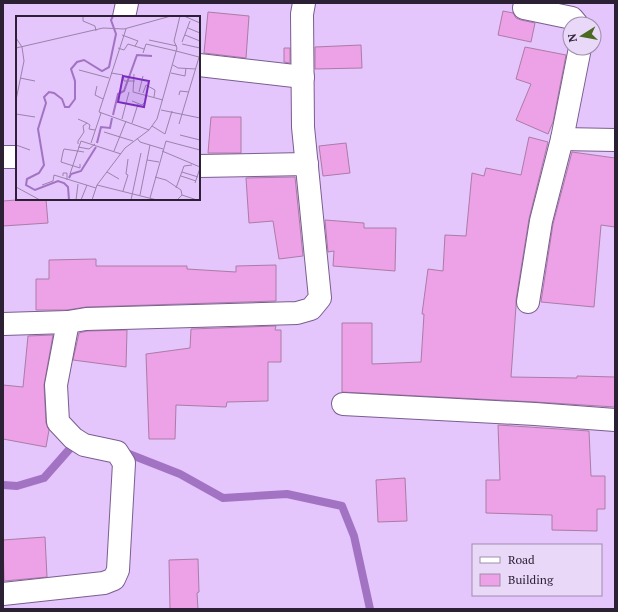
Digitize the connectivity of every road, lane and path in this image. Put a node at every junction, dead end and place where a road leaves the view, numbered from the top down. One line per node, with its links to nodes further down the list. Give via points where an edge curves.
1 (127, 3): 4 (street)
2 (304, 3): 8 (street)
3 (524, 8): 5 (street)
4 (124, 16)
5 (562, 16)
6 (578, 56): 9 (street)
7 (200, 65): 8 (street)
8 (303, 77): 13 (street, via 303,127)
9 (562, 139): 10 (street); 15 (street, via 541,221)
10 (615, 140)
11 (3, 157): 12 (street)
12 (16, 157)
13 (307, 164): 14 (street); 16 (street, via 320,298 311,309 297,313 86,319)
14 (200, 166)
15 (528, 302)
16 (68, 322): 17 (street); 20 (street, via 56,385 58,422 72,438 84,445 117,452 124,462 118,570 114,579 104,583)
17 (3, 324)
18 (343, 404): 19 (street)
19 (615, 420)
20 (3, 594)

